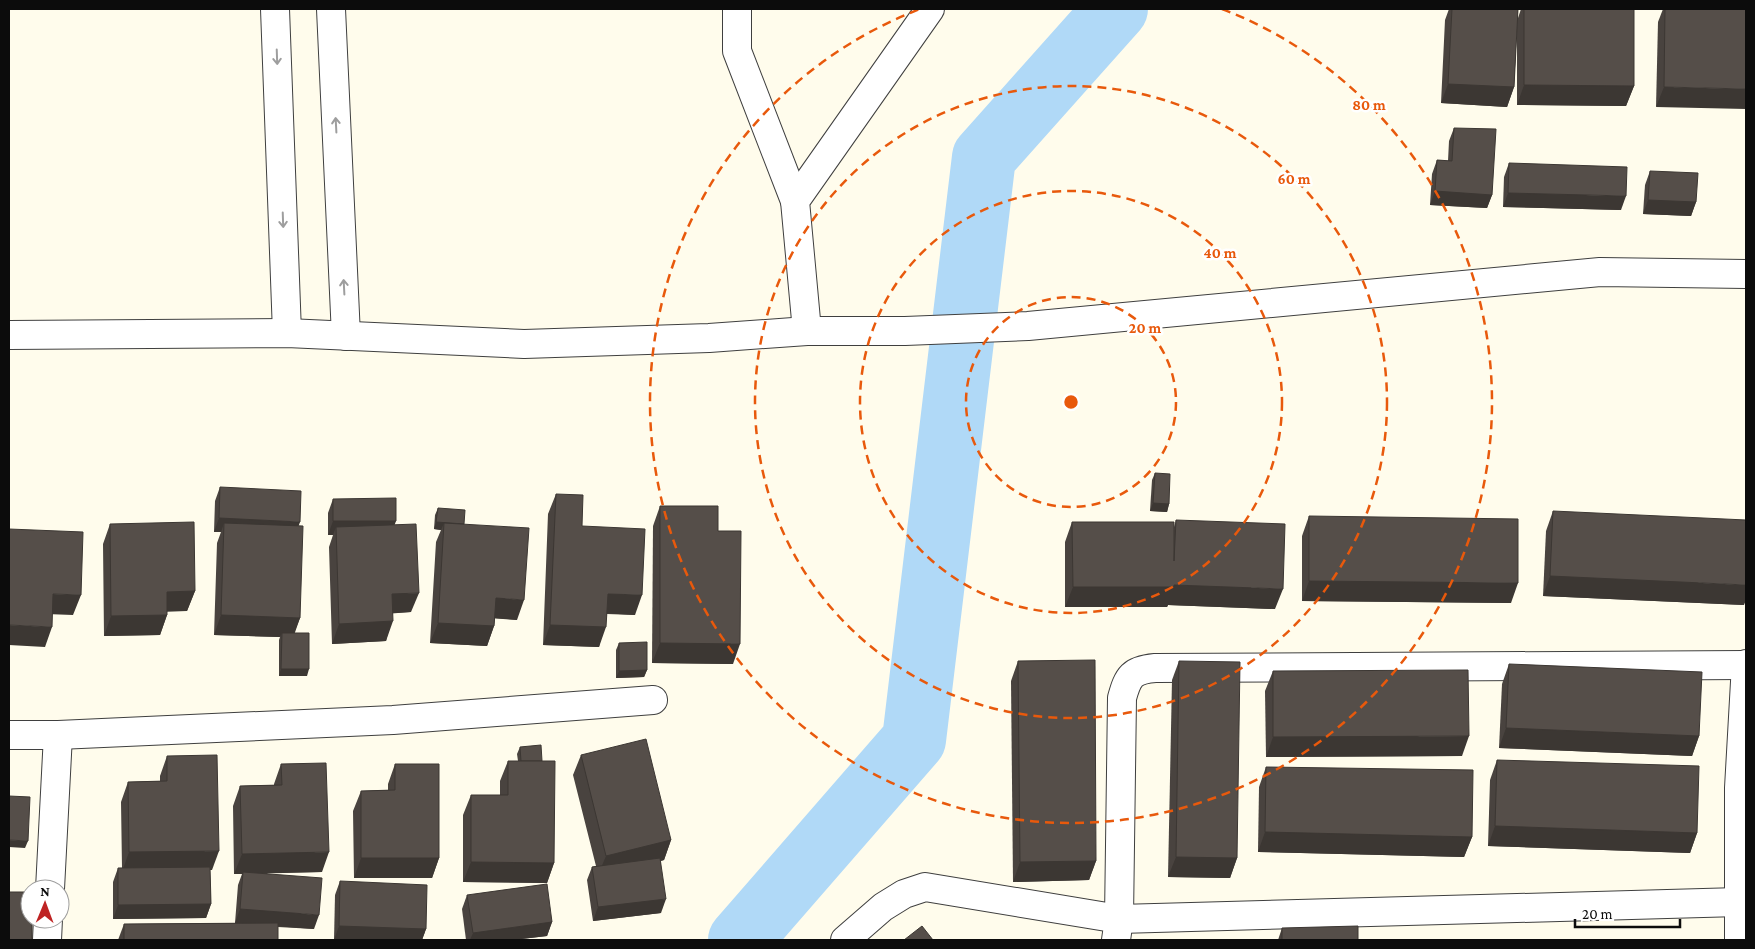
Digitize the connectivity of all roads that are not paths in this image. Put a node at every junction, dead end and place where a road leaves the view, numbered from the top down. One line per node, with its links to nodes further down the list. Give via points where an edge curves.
1 (275, 9): 8 (street, one-way to 8)
2 (331, 9): 10 (street, one-way to 2)
3 (737, 9): 5 (street, via 737,51)
4 (930, 9): 5 (street)
5 (795, 201): 7 (street)
6 (1746, 274): 7 (street, via 1600,272 1028,326)
7 (807, 330): 10 (street, via 709,338 524,344)
8 (287, 333): 9 (street); 10 (street)
9 (9, 334)
10 (346, 336)
11 (1746, 664): 15 (street); 18 (street, via 1141,670 1131,675 1122,698)
12 (653, 700): 14 (street, via 393,720)
13 (9, 735): 14 (street)
14 (58, 735): 16 (street)
15 (1743, 788): 17 (street)
16 (51, 879)
17 (1739, 902): 18 (street); 19 (street)
18 (1117, 930): 20 (street, via 925,887 904,894 883,907)
19 (1735, 938)
20 (845, 940)

